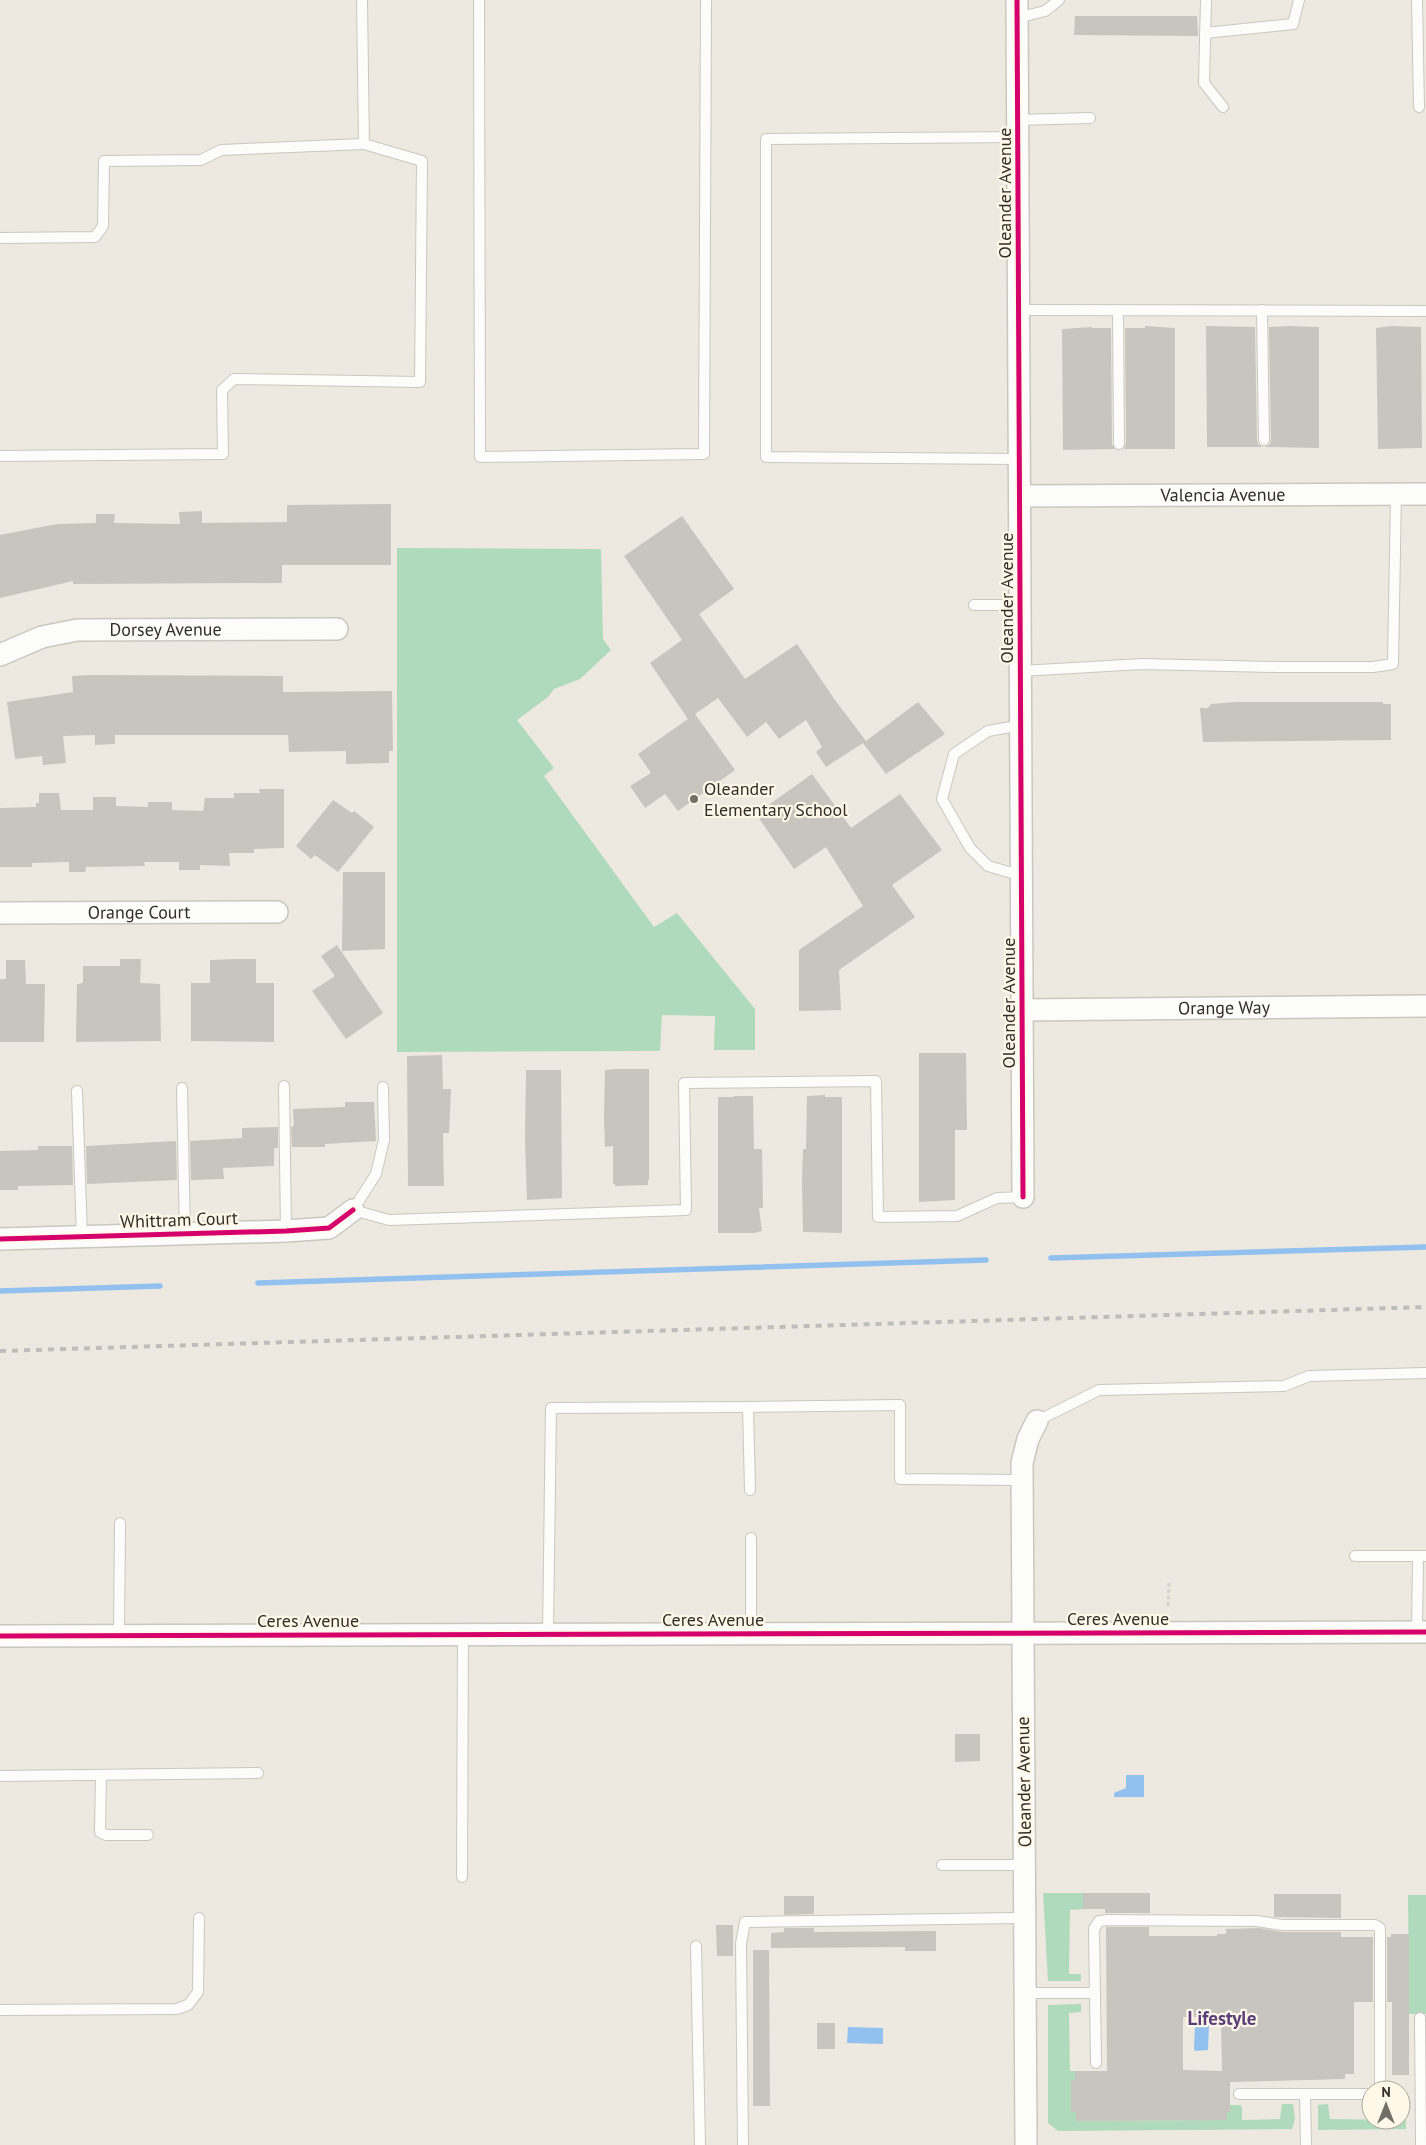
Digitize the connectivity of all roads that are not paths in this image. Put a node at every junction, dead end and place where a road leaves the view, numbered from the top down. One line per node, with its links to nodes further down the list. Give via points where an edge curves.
1 (362, 0): 14 (lane)
2 (480, 0): 3 (lane, via 480,457 704,454)
3 (706, 0)
4 (1059, 0): 8 (lane, via 1045,10)
5 (1206, 0): 9 (lane)
6 (1299, 0): 9 (lane, via 1293,24)
7 (1417, 0): 10 (lane)
8 (1017, 9): 13 (street, Oleander Avenue)
9 (1205, 33): 11 (lane, via 1204,84)
10 (1419, 106)
11 (1223, 107)
12 (1090, 118): 13 (lane)
13 (1018, 129): 16 (street, Oleander Avenue); 23 (lane, via 766,139 766,457)
14 (364, 144): 15 (lane, via 221,150 201,160 104,161 103,226 95,237); 22 (lane, via 422,161 420,382 234,379 222,390 223,454)
15 (0, 238)
16 (1020, 310): 17 (lane); 23 (street, Oleander Avenue)
17 (1118, 310): 18 (lane); 21 (lane)
18 (1262, 310): 19 (lane); 20 (lane)
19 (1426, 311)
20 (1264, 440)
21 (1119, 444)
22 (0, 456)
23 (1020, 459): 26 (street, Oleander Avenue)
24 (1396, 494): 25 (street, Valencia Avenue); 26 (street, Valencia Avenue); 31 (lane, via 1393,664 1276,667 1142,664)
25 (1426, 494)
26 (1021, 496): 28 (street, Oleander Avenue)
27 (974, 604): 28 (lane)
28 (1021, 605): 31 (street, Oleander Avenue)
29 (337, 629): 30 (street, Dorsey Avenue, via 77,630 42,637)
30 (0, 655)
31 (1021, 671): 32 (street, Oleander Avenue)
32 (1022, 725): 33 (street, Oleander Avenue); 33 (lane, via 988,731 954,754 942,799 970,848 988,866)
33 (1022, 876): 37 (street, Oleander Avenue)
34 (277, 912): 35 (street, Orange Court)
35 (0, 913)
36 (1426, 1006): 37 (street, Orange Way)
37 (1022, 1010): 42 (street, Oleander Avenue)
38 (284, 1086): 44 (lane)
39 (383, 1087): 43 (lane, via 384,1140 376,1174)
40 (182, 1088): 45 (lane)
41 (77, 1091): 46 (lane)
42 (1023, 1197): 43 (lane, via 997,1198 957,1216 878,1217 876,1081 684,1082 686,1210 389,1220)
43 (353, 1210): 44 (street, Whittram Court, via 329,1228)
44 (286, 1231): 45 (street, Whittram Court)
45 (185, 1234): 46 (street, Whittram Court)
46 (82, 1236): 47 (street, Whittram Court)
47 (0, 1239)
48 (1426, 1373): 50 (lane, via 1309,1376 1284,1386 1099,1390)
49 (748, 1407): 51 (lane, via 900,1405 900,1479); 52 (lane); 59 (lane, via 551,1408)
50 (1037, 1421): 51 (street, Oleander Avenue, via 1028,1439)
51 (1022, 1480): 61 (street, Oleander Avenue)
52 (750, 1490)
53 (120, 1523): 62 (lane)
54 (751, 1538): 60 (lane)
55 (1355, 1556): 56 (lane)
56 (1422, 1556): 57 (lane)
57 (1421, 1632): 61 (street, Ceres Avenue)
58 (463, 1634): 59 (street, Ceres Avenue); 62 (street, Ceres Avenue); 70 (lane)
59 (548, 1634): 60 (street, Ceres Avenue)
60 (751, 1634): 61 (street, Ceres Avenue)
61 (1023, 1634): 68 (street, Oleander Avenue)
62 (119, 1635): 63 (street, Ceres Avenue)
63 (0, 1636)
64 (258, 1774): 65 (lane)
65 (101, 1775): 66 (lane); 67 (lane, via 100,1832 106,1835)
66 (0, 1776)
67 (148, 1835)
68 (1025, 1864): 69 (lane); 72 (street, Oleander Avenue)
69 (942, 1866)
70 (462, 1877)
71 (199, 1918): 76 (lane, via 198,1992 188,2006 177,2009)
72 (1025, 1918): 74 (street, Oleander Avenue); 85 (lane, via 745,1922 741,1944)
73 (696, 1946): 84 (lane)
74 (1026, 1993): 75 (lane); 86 (street, Oleander Avenue)
75 (1095, 1993): 78 (lane); 80 (lane, via 1094,1929 1099,1921 1375,1925 1380,1928)
76 (0, 2010)
77 (1420, 2018): 79 (lane)
78 (1096, 2063)
79 (1423, 2075): 88 (lane)
80 (1380, 2080)
81 (1239, 2094): 82 (lane)
82 (1305, 2094): 83 (lane); 87 (lane)
83 (1361, 2094)
84 (700, 2145)
85 (742, 2145)
86 (1026, 2145)
87 (1306, 2145)
88 (1421, 2145)

